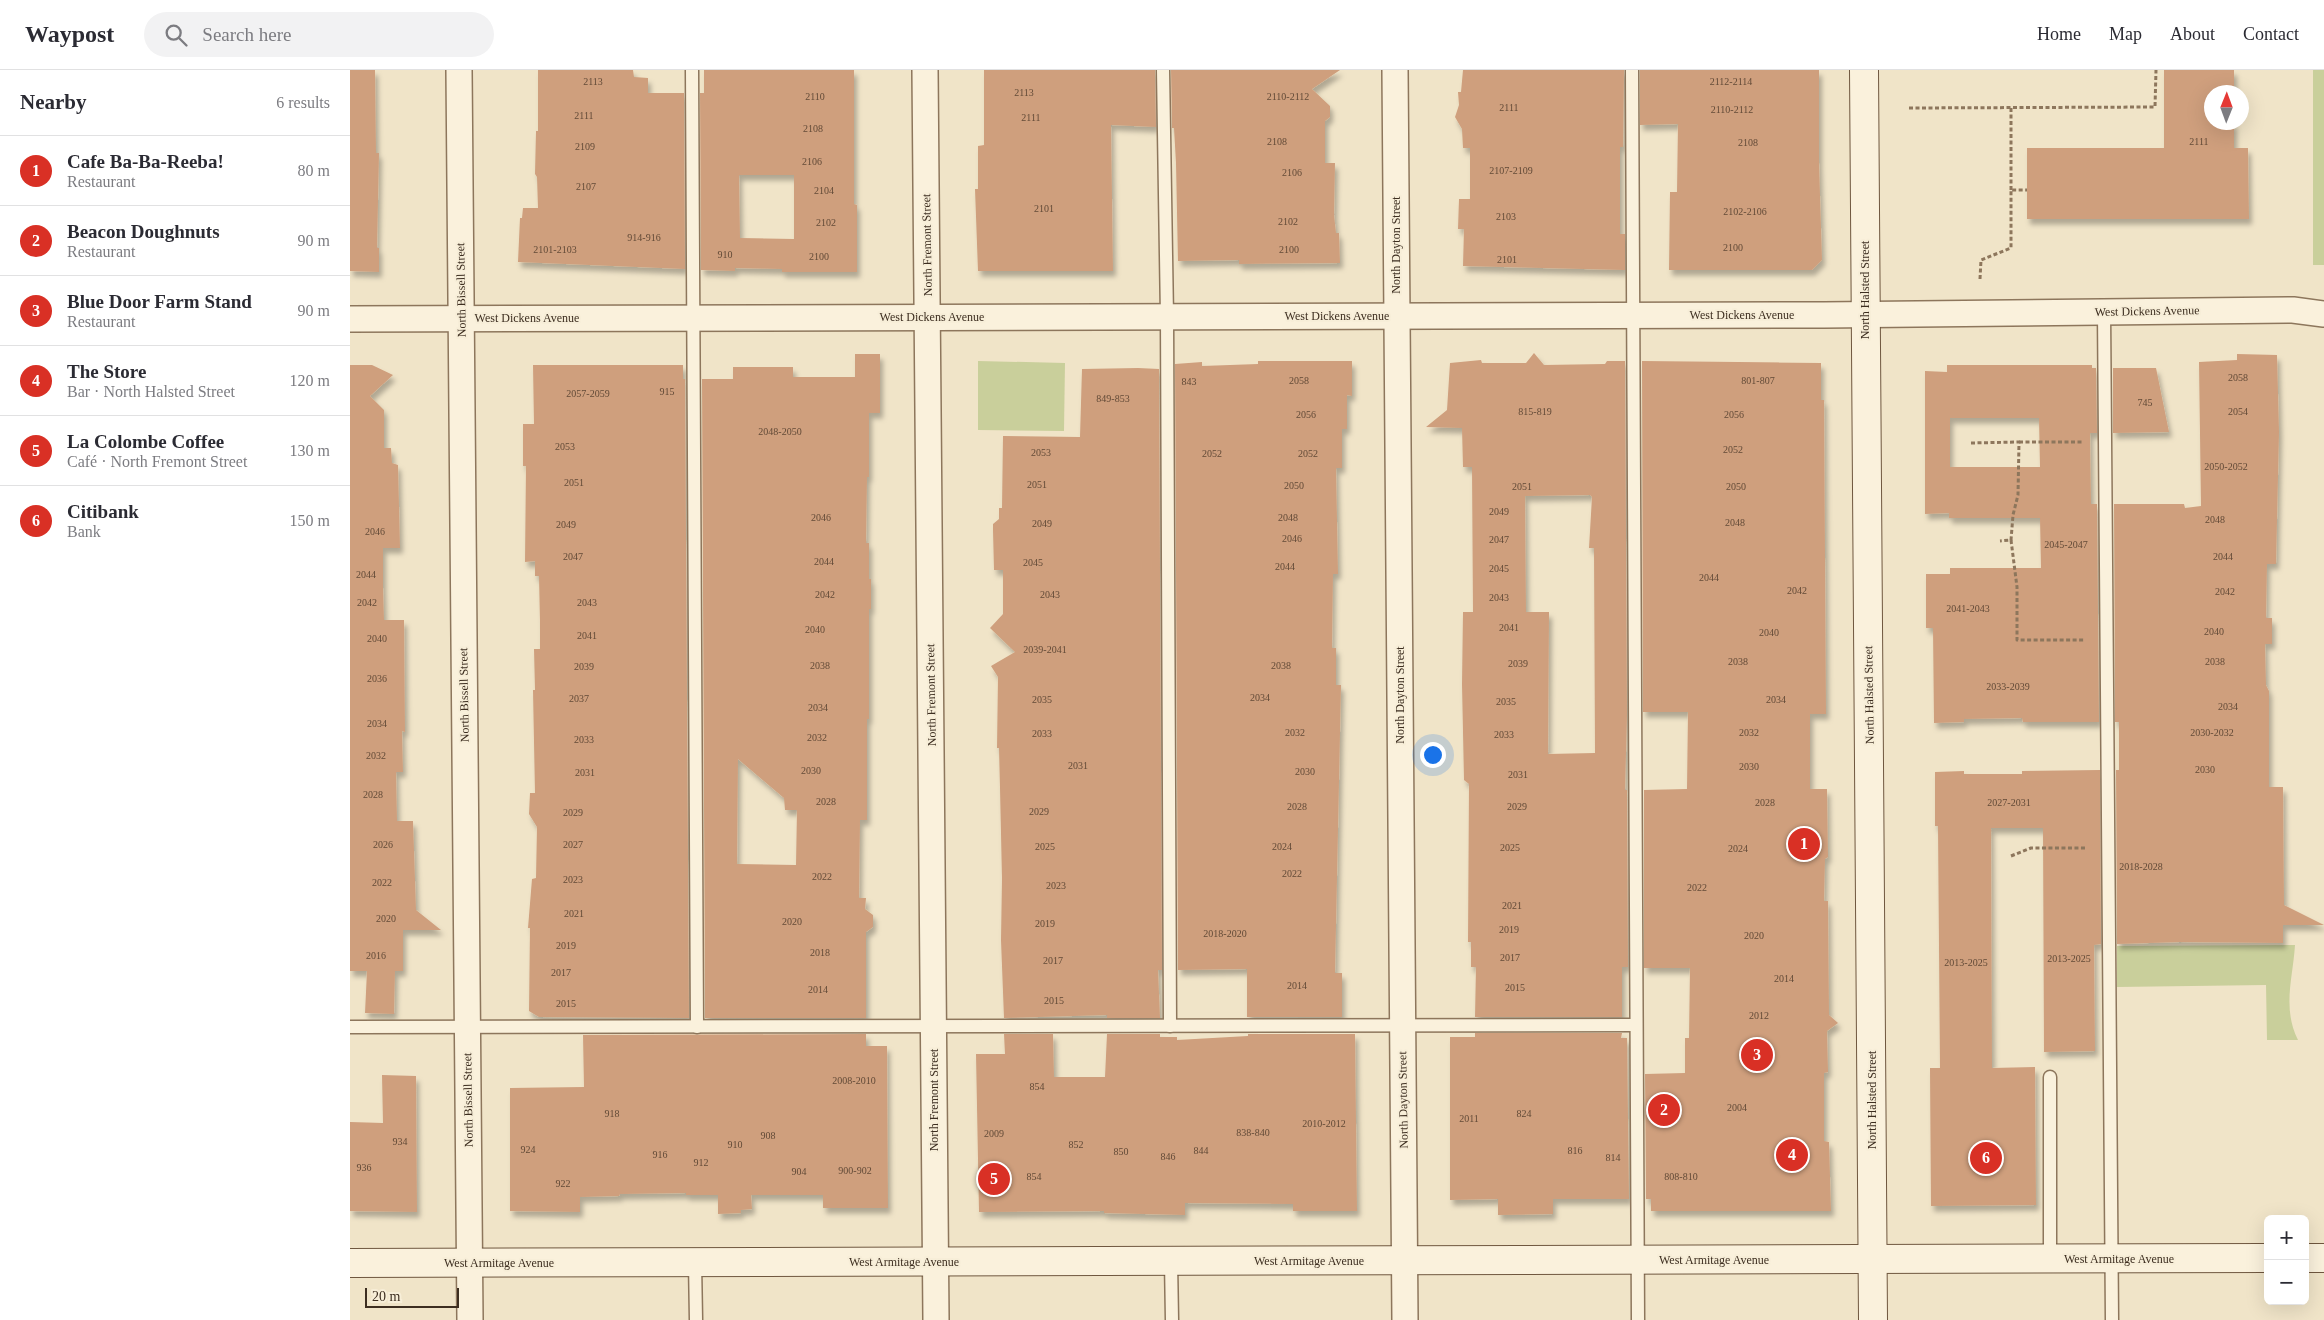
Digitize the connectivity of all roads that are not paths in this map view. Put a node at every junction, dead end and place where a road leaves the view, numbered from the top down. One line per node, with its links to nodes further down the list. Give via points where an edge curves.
1 (458, 70): 17 (street, North Bissell Street)
2 (692, 70): 15 (lane)
3 (925, 70): 14 (street, North Fremont Street)
4 (1163, 70): 12 (lane)
5 (1394, 70): 13 (street, North Dayton Street)
6 (1632, 70): 11 (lane)
7 (1864, 70): 9 (main road, North Halsted Street)
8 (2104, 312): 9 (street, West Dickens Avenue); 10 (street, West Dickens Avenue, via 2293,310); 31 (lane)
9 (1866, 314): 11 (street, West Dickens Avenue); 29 (main road, North Halsted Street)
10 (2324, 314)
11 (1634, 315): 13 (street, West Dickens Avenue); 18 (lane)
12 (1167, 316): 13 (street, West Dickens Avenue); 14 (street, West Dickens Avenue); 20 (lane)
13 (1396, 316): 21 (street, North Dayton Street)
14 (927, 317): 15 (street, West Dickens Avenue); 19 (street, North Fremont Street)
15 (693, 318): 17 (street, West Dickens Avenue); 24 (lane)
16 (350, 319): 17 (street, West Dickens Avenue)
17 (461, 319): 23 (street, North Bissell Street)
18 (1636, 1025): 21 (lane); 33 (lane)
19 (934, 1026): 20 (lane); 24 (lane); 36 (street, North Fremont Street)
20 (1170, 1026): 21 (lane)
21 (1403, 1026): 32 (street, North Dayton Street)
22 (350, 1027): 23 (lane)
23 (468, 1027): 24 (lane); 38 (street, North Bissell Street)
24 (697, 1027)
25 (2050, 1077): 30 (lane)
26 (2264, 1258): 31 (main road, West Armitage Avenue)
27 (2309, 1258): 28 (main road)
28 (2324, 1258)
29 (1873, 1259): 30 (main road, West Armitage Avenue); 33 (main road, West Armitage Avenue); 45 (main road, North Halsted Street)
30 (2050, 1259): 31 (main road, West Armitage Avenue)
31 (2112, 1259): 46 (lane)
32 (1405, 1260): 33 (main road, West Armitage Avenue); 34 (main road, West Armitage Avenue); 43 (street, North Dayton Street)
33 (1638, 1260): 44 (lane)
34 (1171, 1261): 36 (main road, West Armitage Avenue); 42 (lane)
35 (695, 1262): 36 (main road, West Armitage Avenue); 38 (main road, West Armitage Avenue); 40 (lane)
36 (936, 1262): 41 (street, North Fremont Street)
37 (350, 1263): 38 (main road, West Armitage Avenue)
38 (470, 1263): 39 (street, North Bissell Street)
39 (470, 1320)
40 (696, 1320)
41 (936, 1320)
42 (1172, 1320)
43 (1405, 1320)
44 (1638, 1320)
45 (1873, 1320)
46 (2112, 1320)

